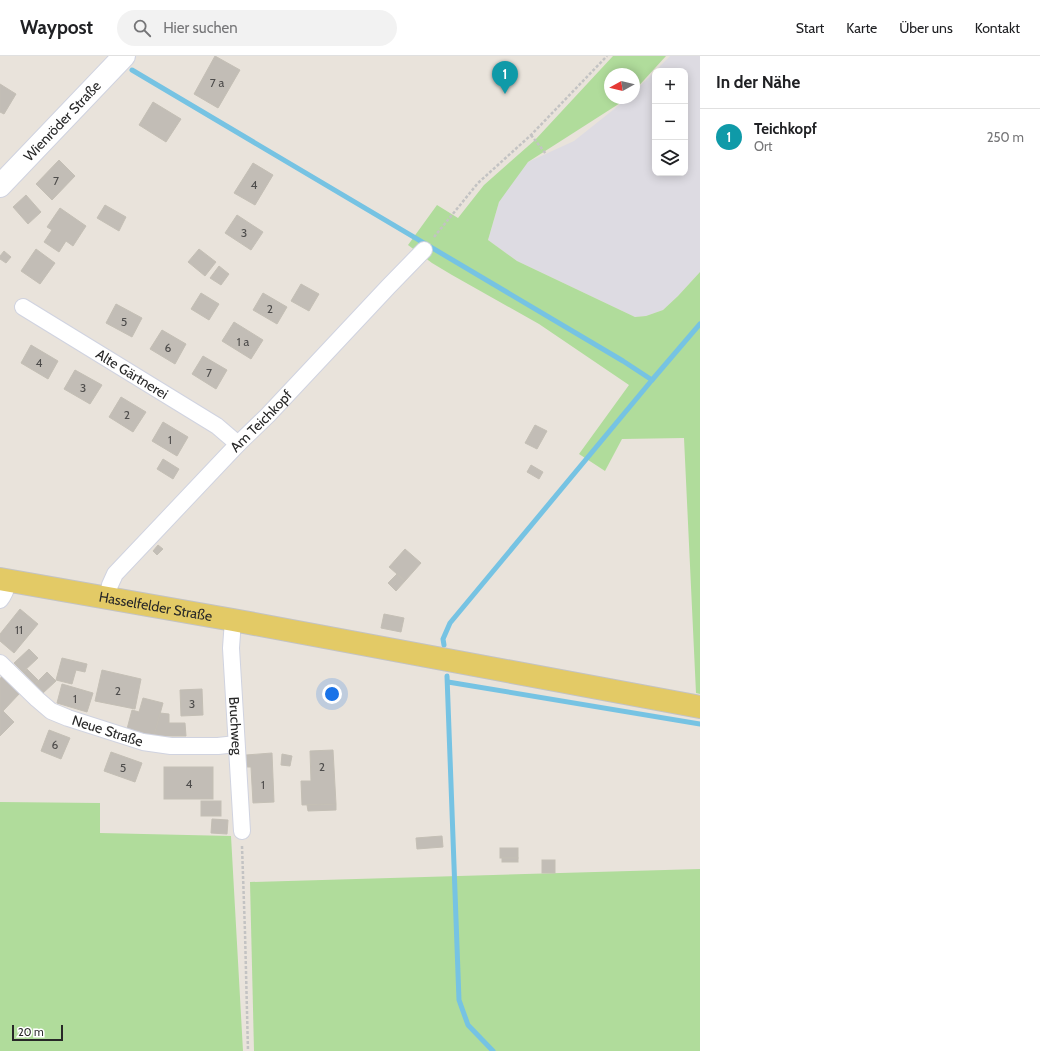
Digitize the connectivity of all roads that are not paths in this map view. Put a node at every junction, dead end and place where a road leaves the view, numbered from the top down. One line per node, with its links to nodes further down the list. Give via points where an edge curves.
1 (124, 56): 2 (main road, Wienröder Straße)
2 (0, 186)
3 (428, 245): 5 (street, Am Teichkopf)
4 (23, 307): 5 (street, Alte Gärtnerei, via 217,426)
5 (238, 444): 7 (street, Am Teichkopf, via 115,574)
6 (4, 579): 7 (main road, Hasselfelder Straße); 8 (street, via 7,588)
7 (107, 598): 9 (main road, Hasselfelder Straße)
8 (0, 600)
9 (233, 620): 11 (main road, Hasselfelder Straße); 12 (street, Bruchweg, via 231,648)
10 (0, 663): 12 (street, Neue Straße, via 51,711 68,718 143,742 171,746)
11 (700, 707)
12 (236, 744): 13 (street, Bruchweg)
13 (242, 831)

